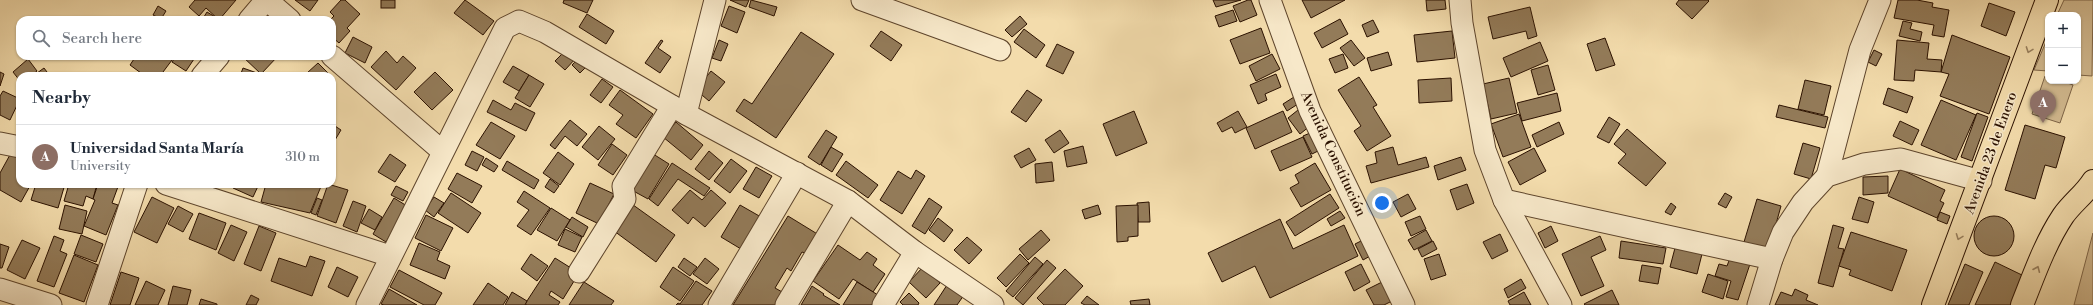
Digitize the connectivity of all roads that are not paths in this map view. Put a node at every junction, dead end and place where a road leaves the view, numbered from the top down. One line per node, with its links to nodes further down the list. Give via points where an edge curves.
1 (266, 0): 8 (street); 9 (street)
2 (862, 0): 10 (street)
3 (1270, 0): 36 (street, Avenida Constitución, via 1310,111)
4 (1460, 0): 22 (street, via 1485,150)
5 (1880, 0): 17 (street, via 1860,50)
6 (2047, 0): 18 (main road, Avenida 23 de Enero, one-way to 18)
7 (708, 2): 14 (street)
8 (252, 16)
9 (285, 16)
10 (1000, 50)
11 (336, 59): 15 (street)
12 (215, 60): 13 (street)
13 (205, 72)
14 (679, 110): 15 (street, via 545,32 519,21 505,28); 16 (street); 27 (street, via 623,186 625,199)
15 (442, 151): 25 (street)
16 (797, 173): 23 (street); 32 (street)
17 (1828, 176): 18 (street, via 1864,164 1901,159); 26 (street, via 1803,202 1783,232)
18 (1981, 181): 39 (main road, Avenida 23 de Enero, one-way to 39)
19 (2093, 181): 40 (main road, one-way to 19, via 2049,239 2064,215)
20 (136, 188): 30 (street)
21 (178, 188): 25 (street)
22 (1504, 200): 26 (street); 37 (street)
23 (848, 201): 24 (street); 33 (street)
24 (915, 252): 34 (street); 35 (street)
25 (390, 256): 31 (street)
26 (1772, 259): 38 (street)
27 (579, 272)
28 (0, 289): 29 (street)
29 (51, 305)
30 (97, 305)
31 (367, 305)
32 (719, 305)
33 (786, 305)
34 (883, 305)
35 (993, 305)
36 (1404, 305)
37 (1561, 305)
38 (1758, 305)
39 (1933, 305)
40 (2022, 305)

